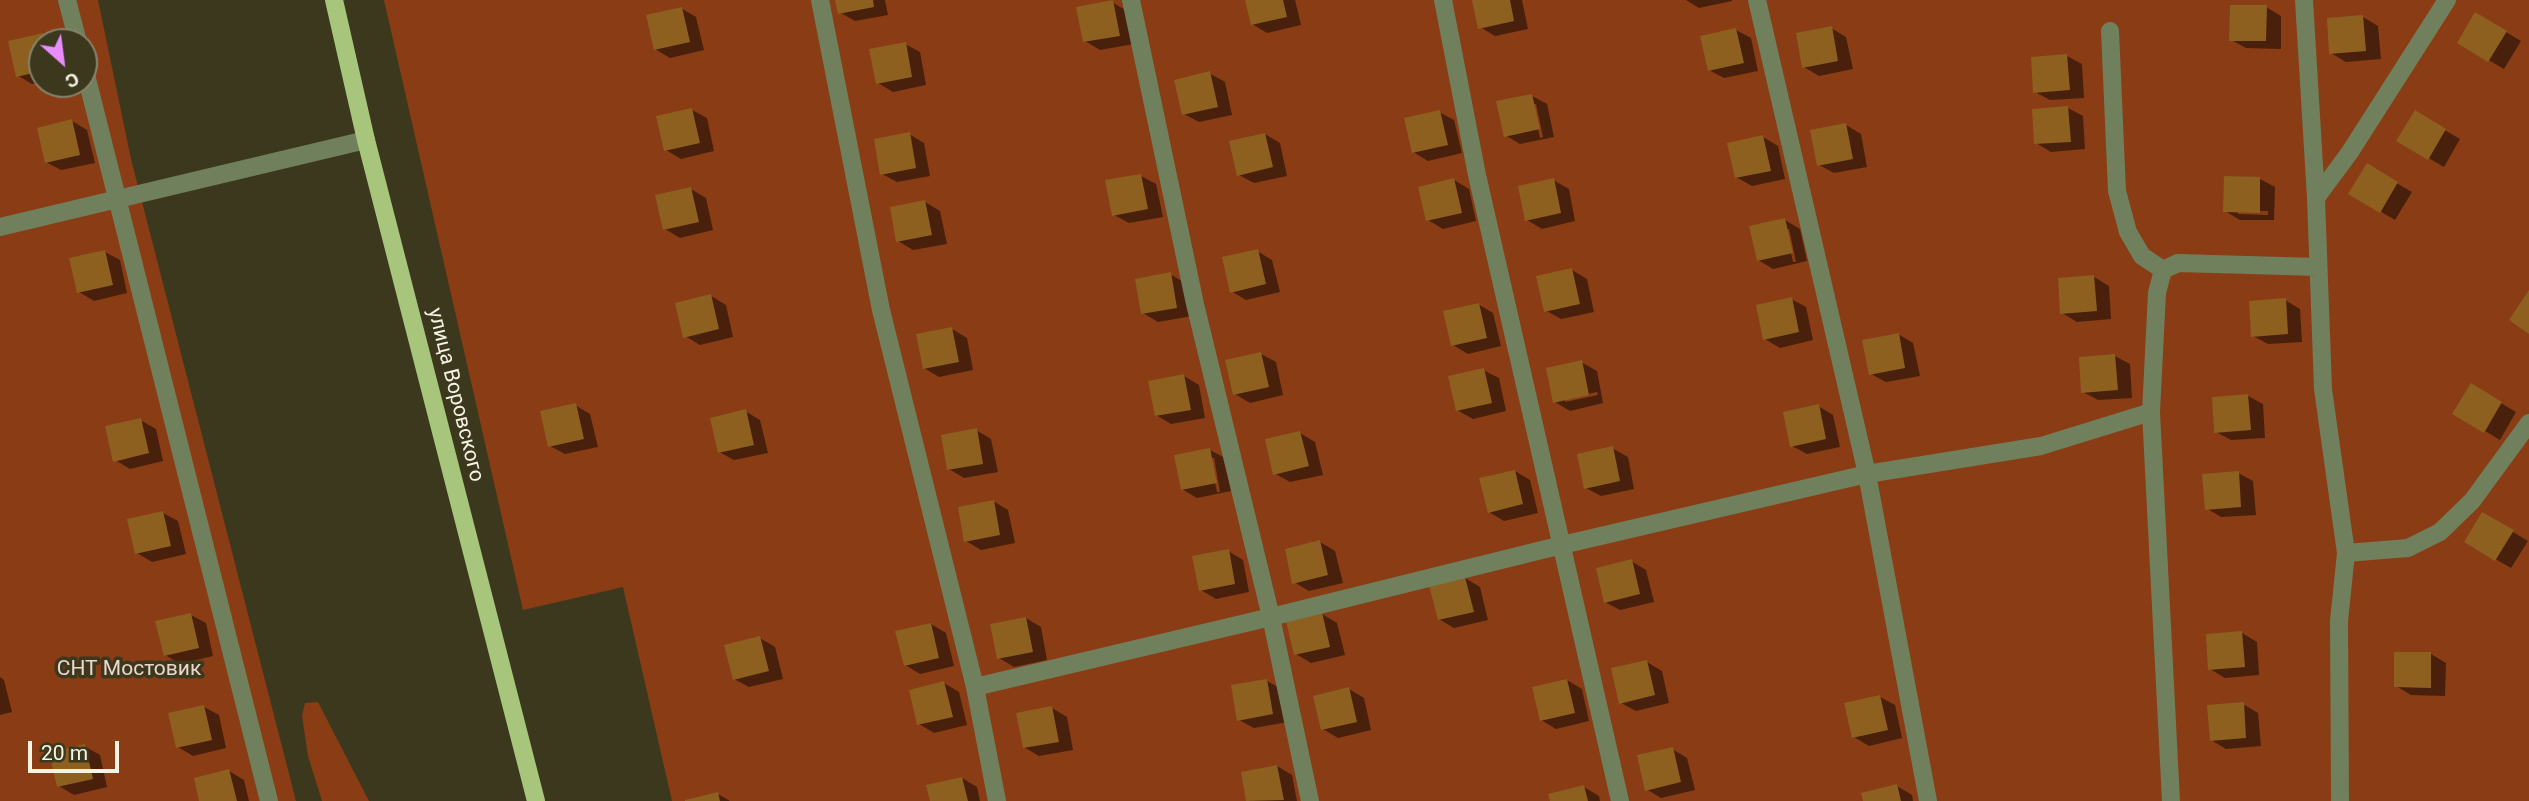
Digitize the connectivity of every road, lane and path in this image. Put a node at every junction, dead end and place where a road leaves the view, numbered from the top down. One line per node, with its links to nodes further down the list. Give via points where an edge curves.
1 (67, 0): 9 (lane)
2 (334, 0): 12 (main road, улица Воровского)
3 (820, 0): 24 (lane, via 881,310)
4 (1131, 0): 23 (lane, via 1195,303)
5 (1443, 0): 21 (lane, via 1477,175)
6 (1757, 0): 20 (lane)
7 (2304, 0): 14 (lane)
8 (2447, 0): 14 (lane)
9 (74, 28)
10 (2110, 31): 17 (lane, via 2117,191 2128,232 2142,256)
11 (92, 98): 13 (lane)
12 (366, 140): 13 (lane); 26 (main road, улица Воровского)
13 (117, 198): 15 (lane); 25 (lane)
14 (2316, 198): 16 (lane)
15 (0, 227)
16 (2318, 267): 17 (lane, via 2178,262); 22 (lane, via 2323,390)
17 (2163, 270): 18 (lane, via 2157,293)
18 (2151, 412): 20 (lane, via 2040,446); 31 (lane)
19 (2529, 422): 22 (lane, via 2472,501 2440,532 2408,548)
20 (1867, 474): 21 (lane); 30 (lane)
21 (1562, 545): 23 (lane); 29 (lane)
22 (2346, 553): 32 (lane, via 2339,621)
23 (1271, 618): 24 (lane); 28 (lane)
24 (975, 687): 27 (lane)
25 (269, 801)
26 (536, 801)
27 (997, 801)
28 (1310, 801)
29 (1620, 801)
30 (1928, 801)
31 (2171, 801)
32 (2340, 801)

